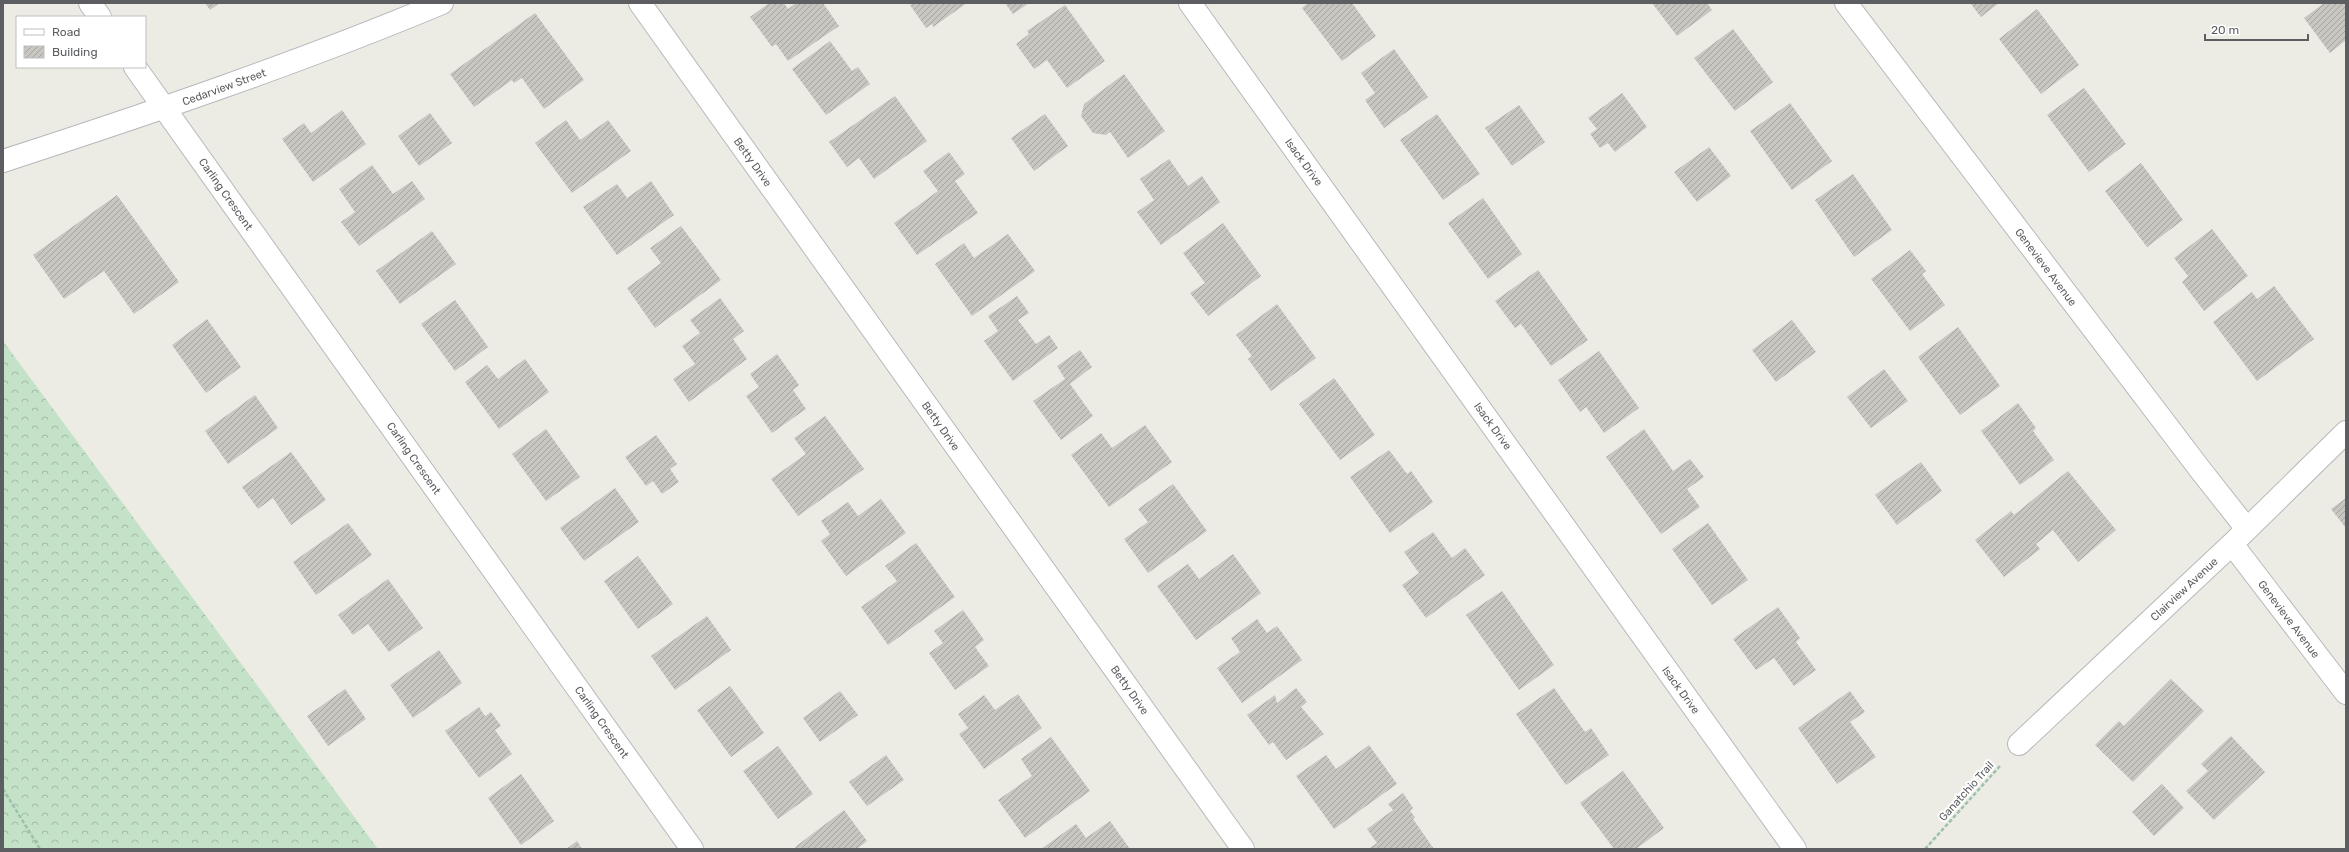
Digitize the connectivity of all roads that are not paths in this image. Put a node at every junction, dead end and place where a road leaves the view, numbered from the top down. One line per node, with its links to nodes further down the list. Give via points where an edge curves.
1 (90, 3): 6 (street)
2 (442, 3): 8 (street, Cedarview Street, via 365,35)
3 (640, 3): 16 (street, Betty Drive)
4 (1190, 3): 17 (street, Isack Drive)
5 (1846, 3): 11 (street, Genevieve Avenue)
6 (99, 16)
7 (136, 68): 8 (street, Carling Crescent)
8 (165, 109): 9 (street, Cedarview Street); 15 (street, Carling Crescent)
9 (3, 161)
10 (2346, 432): 11 (street, Clairview Avenue)
11 (2247, 529): 12 (street, Clairview Avenue)
12 (2232, 544): 13 (street, Genevieve Avenue); 14 (street, Clairview Avenue)
13 (2346, 693)
14 (2019, 744)
15 (692, 849)
16 (1243, 849)
17 (1796, 849)

